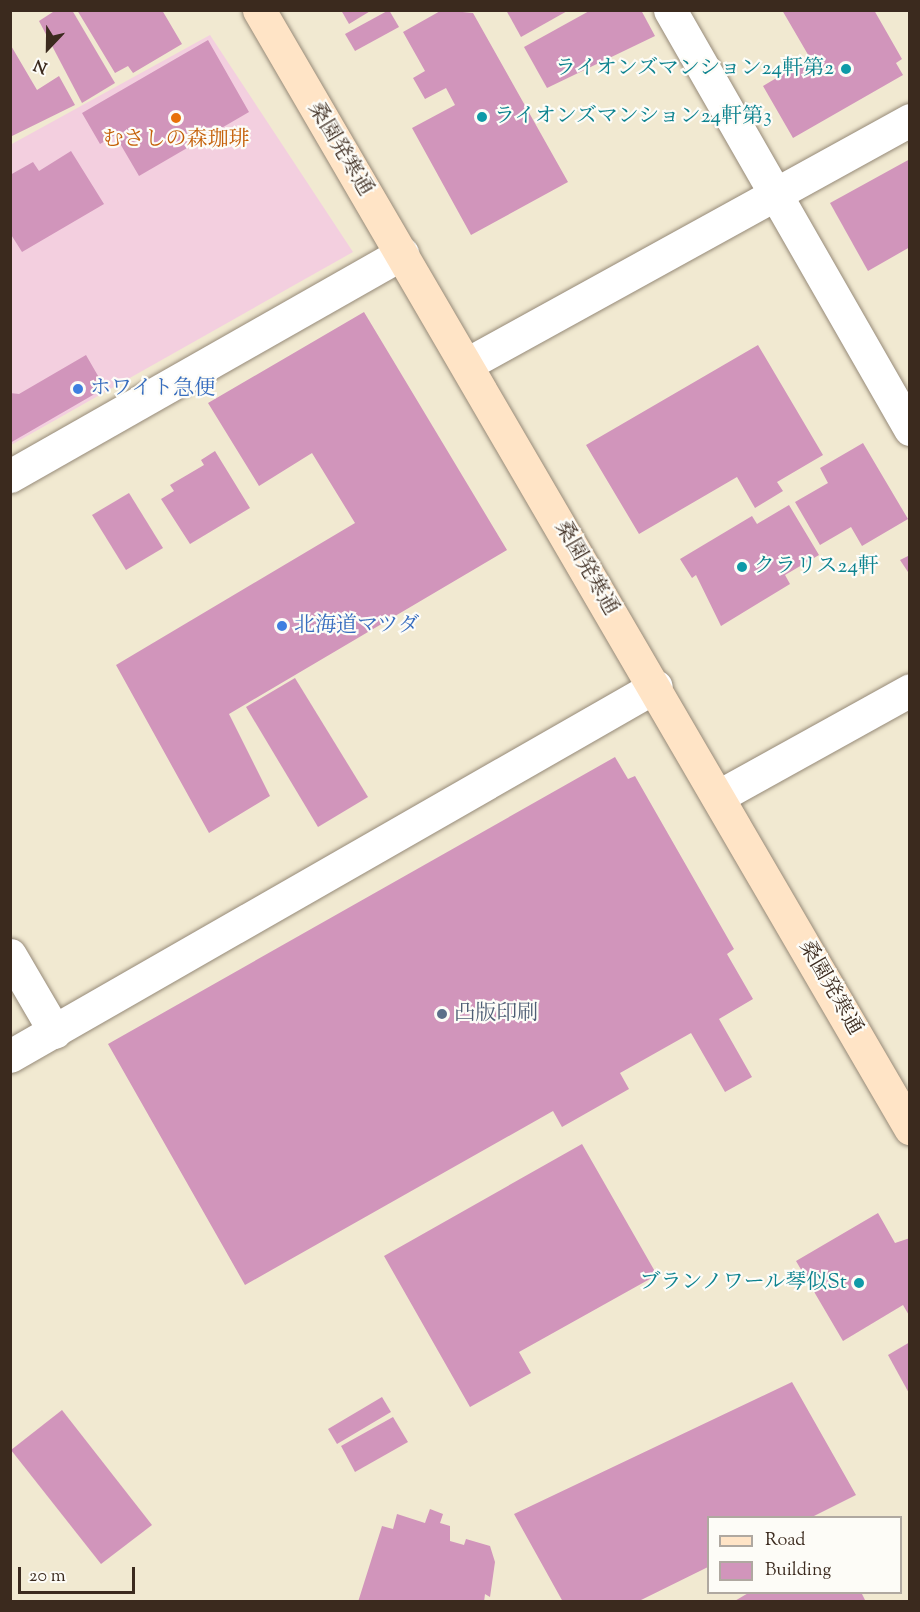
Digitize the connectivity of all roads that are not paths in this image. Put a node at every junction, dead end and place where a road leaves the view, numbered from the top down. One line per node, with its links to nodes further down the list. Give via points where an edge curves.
1 (259, 10): 5 (street, 桑園発寒通)
2 (670, 10): 4 (street)
3 (909, 120): 4 (street)
4 (775, 191): 6 (street); 7 (street)
5 (402, 253): 6 (street, 桑園発寒通); 8 (street)
6 (467, 364): 9 (street, 桑園発寒通)
7 (906, 416)
8 (10, 476)
9 (656, 686): 11 (street, 桑園発寒通); 13 (street)
10 (909, 690): 11 (street)
11 (719, 796): 15 (street, 桑園発寒通)
12 (10, 955): 13 (street)
13 (55, 1032): 14 (street)
14 (10, 1056)
15 (909, 1128)

